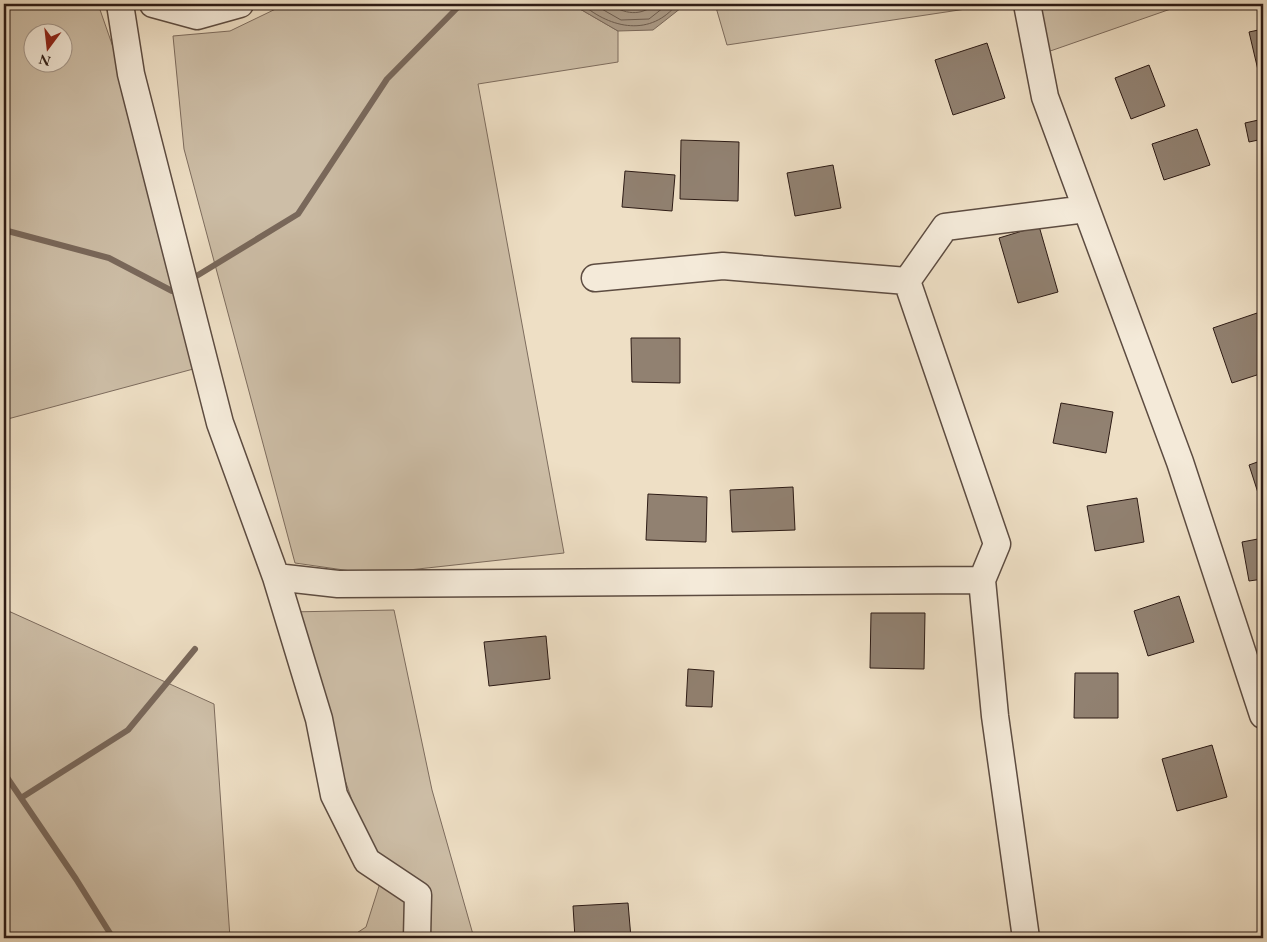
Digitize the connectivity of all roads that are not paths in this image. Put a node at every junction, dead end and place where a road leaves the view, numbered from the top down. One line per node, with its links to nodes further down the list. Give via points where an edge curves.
1 (120, 4): 8 (street, via 132,74 220,423)
2 (153, 4): 3 (street, via 197,16)
3 (240, 4)
4 (1028, 4): 5 (street, via 1045,97)
5 (1086, 209): 7 (street, via 945,227); 10 (street, via 1180,462)
6 (595, 278): 7 (street, via 723,266)
7 (907, 281): 9 (street, via 998,544)
8 (276, 576): 9 (street, via 338,584); 11 (street, via 319,719 334,795 366,861 418,895)
9 (982, 580): 12 (street, via 995,716)
10 (1263, 716)
11 (418, 938)
12 (1026, 938)

